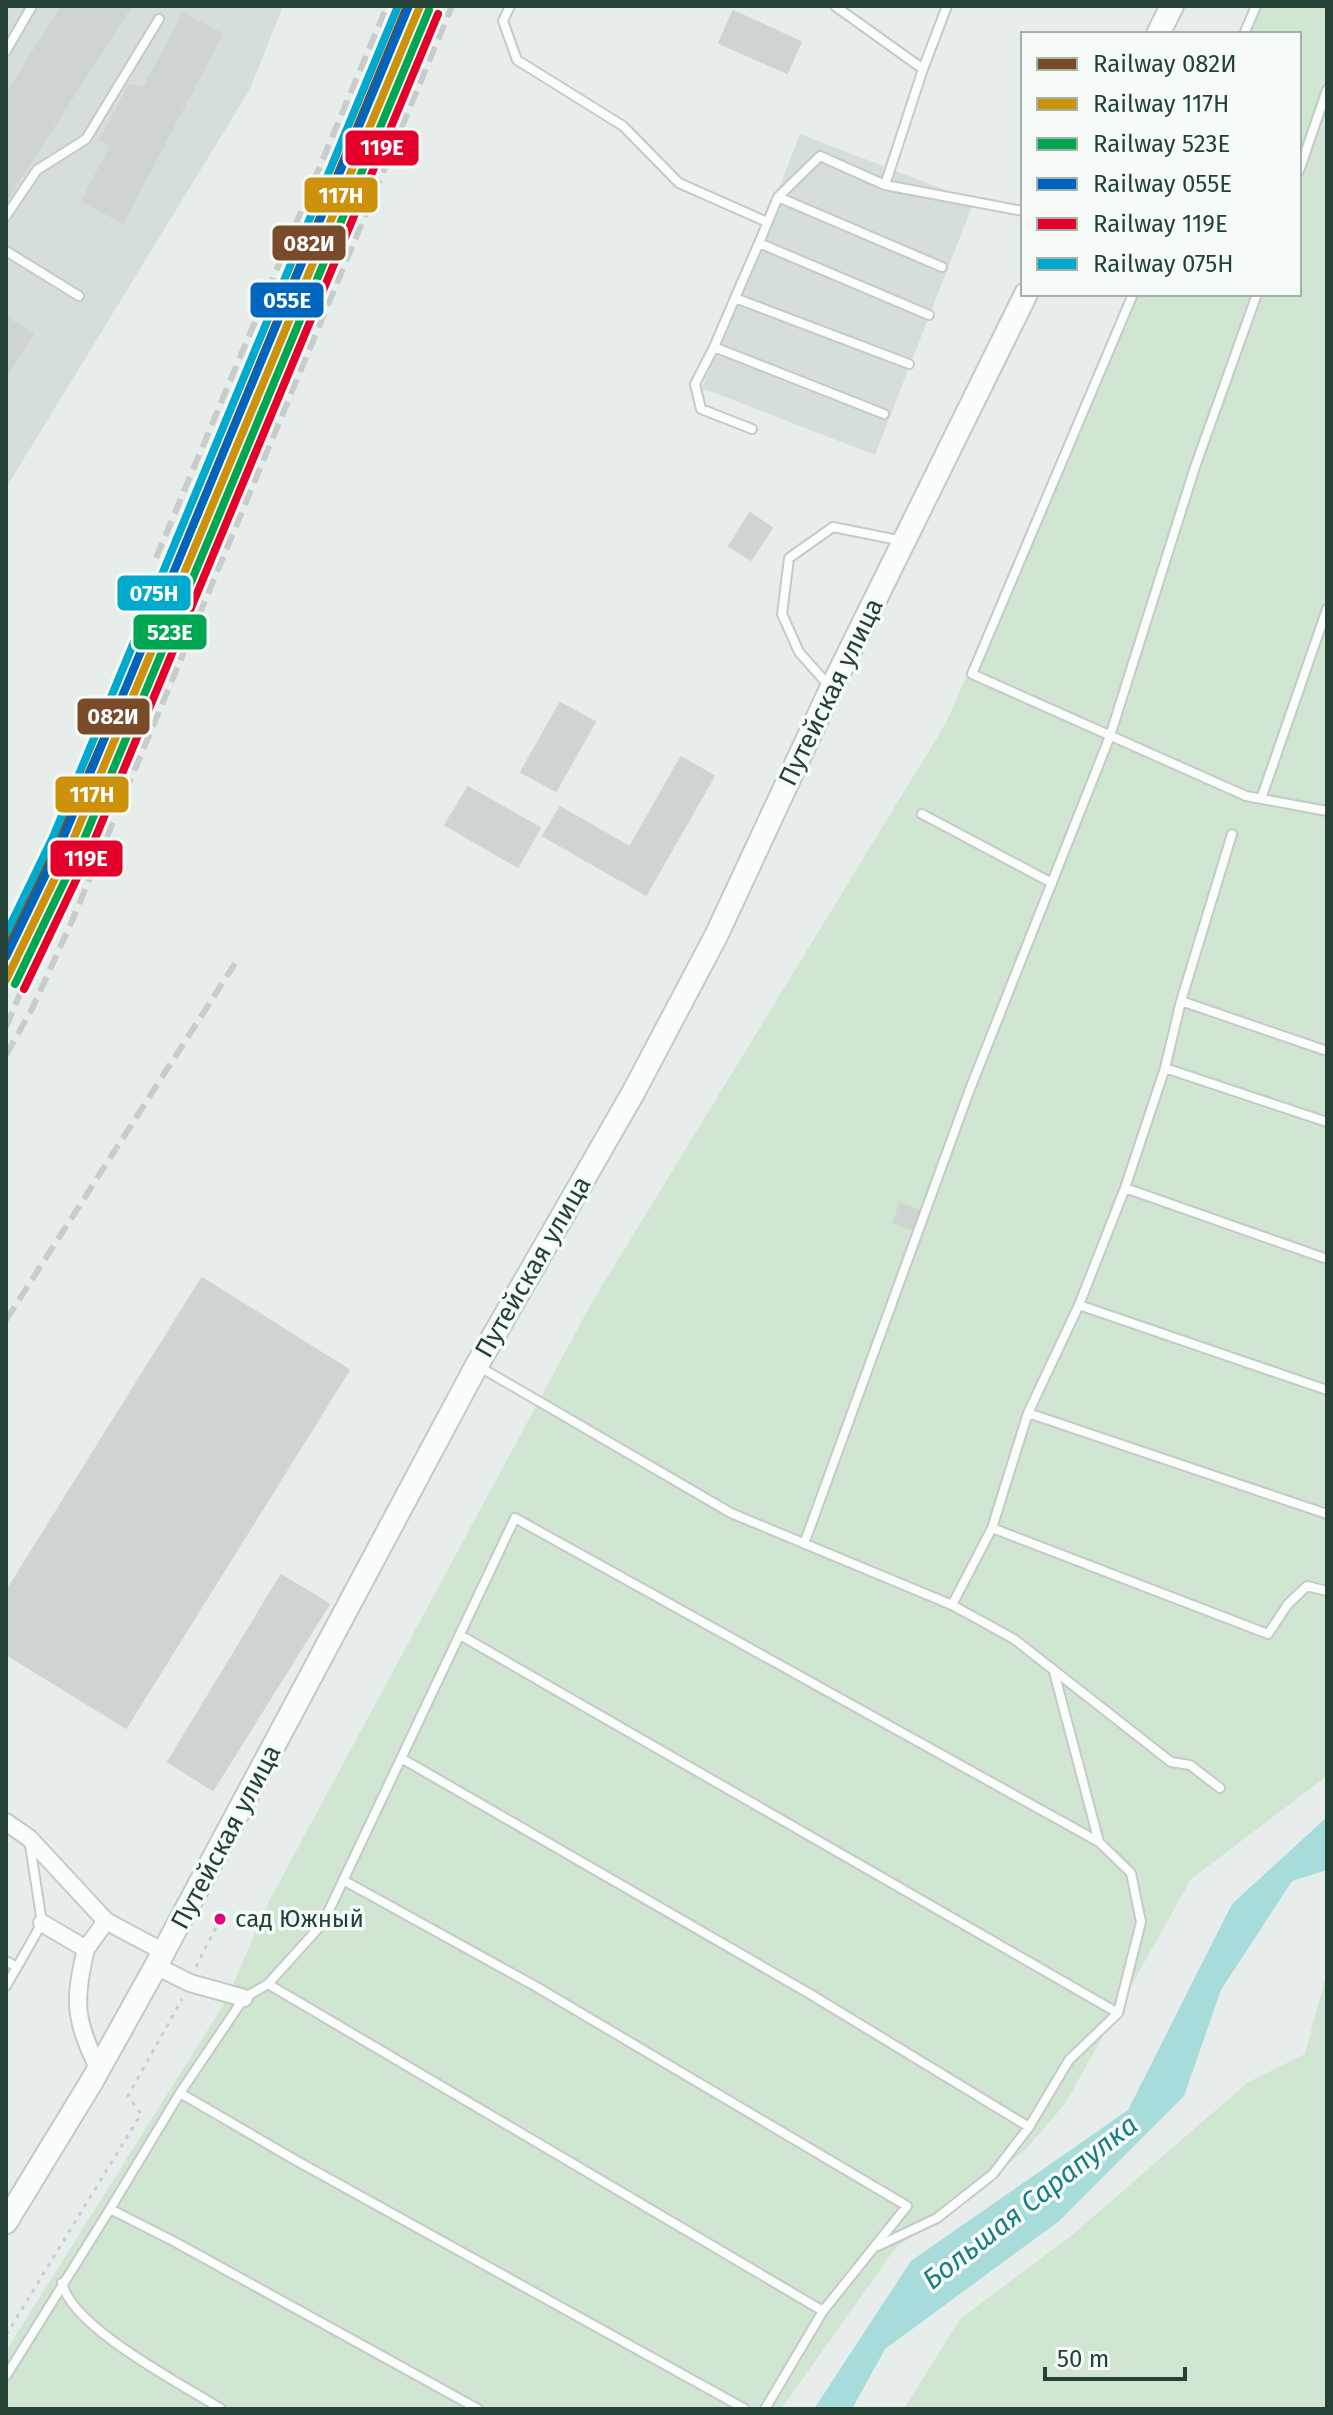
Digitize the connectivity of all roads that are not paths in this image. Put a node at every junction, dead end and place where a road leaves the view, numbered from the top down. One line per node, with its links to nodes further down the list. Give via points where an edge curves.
1 (32, 6): 10 (lane)
2 (510, 6): 18 (lane, via 503,21 517,60 623,126 679,183)
3 (835, 6): 11 (lane)
4 (947, 6): 11 (lane)
5 (1172, 6): 8 (main road)
6 (1256, 6): 9 (lane)
7 (159, 19): 17 (lane, via 86,139 37,170)
8 (1159, 32)
9 (1245, 32)
10 (6, 51)
11 (923, 69): 14 (lane)
12 (1327, 90): 13 (lane)
13 (1301, 165)
14 (885, 185): 15 (lane, via 820,156); 16 (lane)
15 (778, 197): 18 (lane); 21 (lane)
16 (1021, 211)
17 (6, 216)
18 (767, 222): 19 (lane)
19 (759, 243): 26 (lane); 27 (lane)
20 (6, 251): 22 (lane)
21 (942, 267)
22 (79, 296)
23 (1025, 296): 32 (main road, Путейская улица)
24 (1132, 296): 35 (lane, via 972,674)
25 (1256, 296): 35 (lane, via 1195,467)
26 (735, 298): 28 (lane); 29 (lane)
27 (929, 315)
28 (714, 347): 30 (lane); 31 (lane, via 695,384 701,409)
29 (909, 364)
30 (884, 414)
31 (752, 429)
32 (904, 542): 34 (main road, Путейская улица); 34 (lane, via 833,527 789,558 782,614 799,652)
33 (1327, 609): 36 (lane)
34 (831, 689): 48 (main road, Путейская улица, via 668,1028)
35 (1110, 736): 36 (lane); 40 (lane)
36 (1261, 799): 37 (lane)
37 (1327, 811)
38 (922, 814): 40 (lane)
39 (1232, 834): 41 (lane)
40 (1052, 883): 53 (lane, via 970,1089)
41 (1181, 1001): 42 (lane); 43 (lane)
42 (1327, 1051)
43 (1165, 1068): 44 (lane); 45 (lane)
44 (1327, 1122)
45 (1125, 1188): 46 (lane); 47 (lane)
46 (1327, 1259)
47 (1079, 1305): 49 (lane); 50 (lane)
48 (477, 1365): 53 (lane, via 731,1513); 67 (main road, Путейская улица)
49 (1327, 1390)
50 (1028, 1413): 51 (lane); 52 (lane)
51 (1327, 1514)
52 (992, 1528): 54 (lane, via 1268,1634 1307,1586); 55 (lane)
53 (804, 1544): 55 (lane)
54 (1327, 1591)
55 (952, 1605): 57 (lane, via 1014,1639)
56 (460, 1635): 58 (lane); 62 (lane, via 515,1518); 73 (lane)
57 (1054, 1671): 59 (lane, via 1171,1762 1190,1765); 62 (lane)
58 (401, 1758): 63 (lane); 76 (lane)
59 (1220, 1788)
60 (6, 1822): 61 (street)
61 (29, 1838): 64 (street); 65 (lane)
62 (1099, 1842): 73 (lane, via 1131,1873 1141,1922)
63 (343, 1880): 70 (lane, via 323,1923); 79 (lane, via 535,1986 907,2206)
64 (106, 1921): 66 (street); 67 (street)
65 (42, 1923): 66 (street); 69 (lane)
66 (86, 1949): 74 (street, via 76,1990 82,2033)
67 (160, 1959): 72 (street, via 190,1983); 74 (main road, Путейская улица)
68 (6, 1961): 69 (lane)
69 (17, 1967): 71 (lane)
70 (268, 1984): 72 (lane); 81 (lane)
71 (6, 1986)
72 (244, 1998): 75 (lane)
73 (1118, 2013): 76 (lane, via 1069,2060)
74 (98, 2068): 78 (main road, Путейская улица)
75 (180, 2093): 77 (lane); 85 (lane)
76 (1029, 2127): 79 (lane, via 993,2174 937,2218)
77 (110, 2209): 80 (lane); 84 (lane)
78 (6, 2222)
79 (873, 2249): 81 (lane)
80 (62, 2283): 82 (lane); 83 (lane, via 65,2294 106,2337)
81 (823, 2311): 86 (lane)
82 (6, 2376)
83 (221, 2409)
84 (478, 2409)
85 (745, 2409)
86 (765, 2409)

